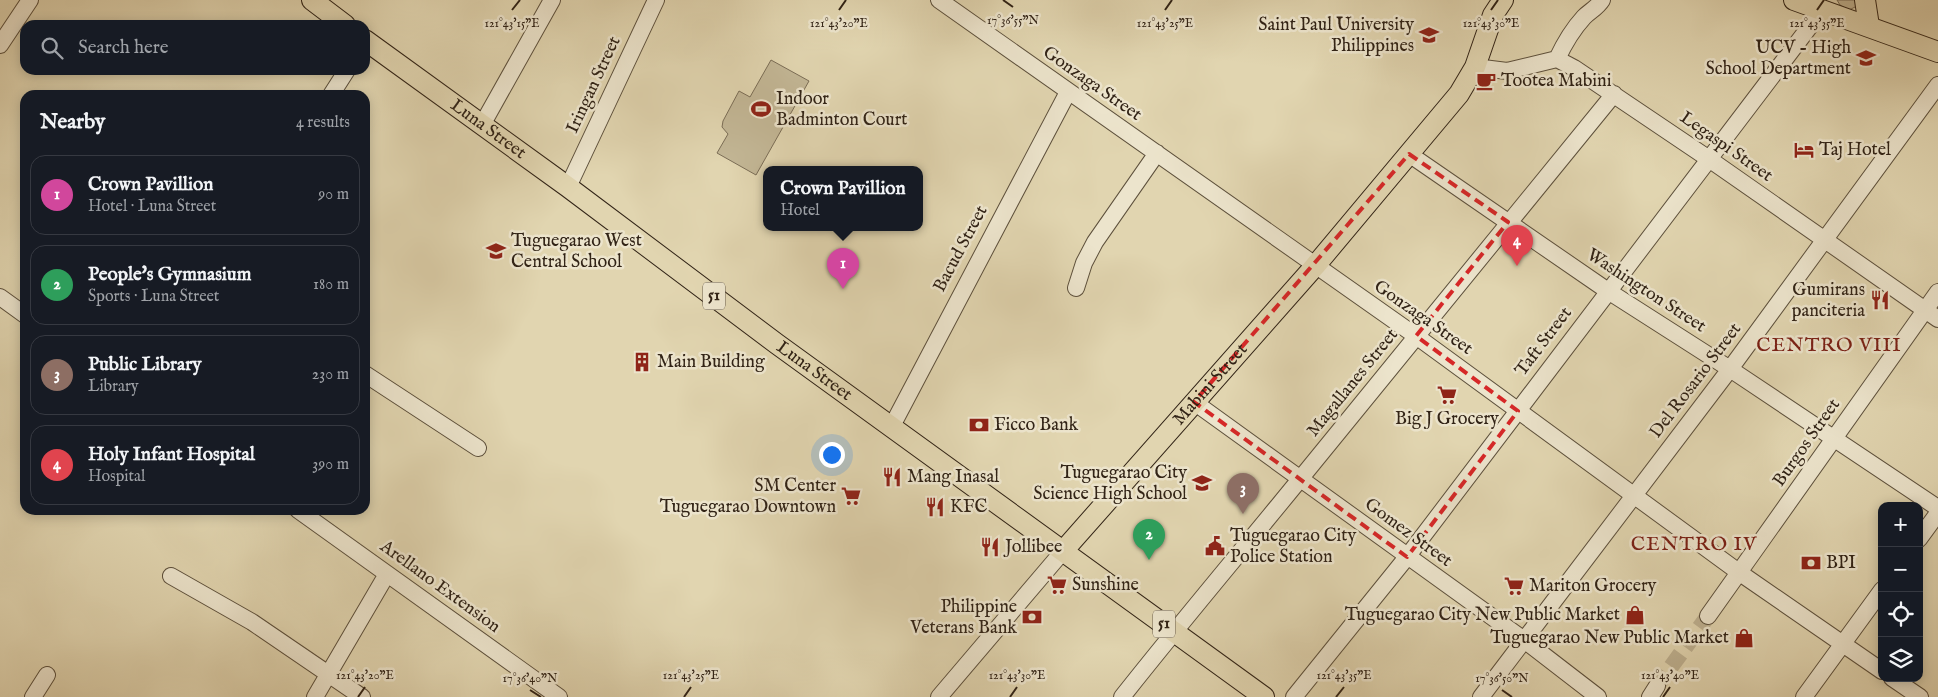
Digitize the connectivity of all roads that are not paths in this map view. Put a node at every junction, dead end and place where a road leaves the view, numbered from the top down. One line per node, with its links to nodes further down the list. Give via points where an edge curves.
1 (30, 0): 14 (street)
2 (312, 0): 11 (main road)
3 (552, 0): 23 (street)
4 (656, 0): 27 (street, Iringan Street)
5 (939, 0): 21 (street, Gonzaga Street)
6 (1503, 0): 17 (main road, Mabini Street, via 1492,15)
7 (1602, 0): 16 (street, via 1584,17)
8 (1794, 0): 10 (main road)
9 (1865, 0): 12 (main road)
10 (1824, 5): 12 (main road); 26 (street, Taft Street)
11 (338, 20)
12 (1869, 26): 15 (main road)
13 (370, 44): 23 (main road, Luna Street / 51)
14 (0, 45)
15 (1938, 52)
16 (1557, 59): 17 (street, via 1507,72); 22 (street, Legaspi Street)
17 (1475, 67): 25 (main road, Mabini Street, via 1458,94)
18 (344, 75): 20 (street)
19 (1938, 86): 29 (street, Del Rosario Street)
20 (334, 90)
21 (1068, 92): 24 (street, Gonzaga Street); 42 (street, Bacud Street)
22 (1614, 94): 26 (street, Legaspi Street); 28 (street, Magallanes Street)
23 (482, 125): 27 (main road, Luna Street / 51)
24 (1157, 152): 30 (street, Gonzaga Street); 31 (street, via 1096,242 1084,263)
25 (1409, 154): 28 (street, Washington Street); 30 (main road, Mabini Street)
26 (1709, 159): 29 (street, Legaspi Street); 32 (street, Taft Street)
27 (568, 187): 42 (main road, Luna Street / 51)
28 (1508, 222): 32 (street, Washington Street); 37 (street, Magallanes Street)
29 (1825, 242): 36 (street, Legaspi Street); 38 (street, Del Rosario Street)
30 (1315, 266): 37 (street, Gonzaga Street); 40 (main road, Mabini Street)
31 (1076, 288)
32 (1608, 291): 38 (street, Washington Street); 41 (street, Taft Street)
33 (1938, 292): 36 (street, Burgos Street)
34 (0, 297): 35 (street)
35 (20, 311)
36 (1931, 315): 43 (street, Burgos Street)
37 (1416, 336): 41 (street, Gonzaga Street); 45 (street, Magallanes Street)
38 (1730, 369): 43 (street, Washington Street); 46 (street, Del Rosario Street)
39 (370, 377): 44 (street)
40 (1194, 402): 45 (street, Gomez Street); 51 (main road, Mabini Street)
41 (1518, 411): 46 (street, Gonzaga Street); 52 (street, Taft Street)
42 (892, 426): 51 (main road, Luna Street / 51)
43 (1834, 439): 47 (street, Washington Street); 53 (street, Burgos Street)
44 (478, 448)
45 (1301, 479): 52 (street, Gomez Street); 58 (street, Magallanes Street)
46 (1634, 496): 53 (street, Gonzaga Street); 59 (street, Del Rosario Street)
47 (1938, 508)
48 (1938, 513): 50 (street)
49 (305, 515): 54 (street, Arellano Extension)
50 (1923, 534)
51 (1064, 550): 58 (main road, Luna Street / 51); 69 (street, Mabini Street)
52 (1407, 557): 59 (street, Gomez Street); 72 (street, Taft Street)
53 (1740, 573): 57 (street, Burgos Street); 60 (street, Gonzaga Street)
54 (387, 574): 62 (street); 68 (street, Arellano Extension)
55 (171, 576): 62 (street, via 252,622)
56 (1881, 592): 60 (street)
57 (1708, 616)
58 (1174, 631): 70 (street, Magallanes Street); 71 (main road, Luna Street / 51)
59 (1524, 640): 73 (street, Del Rosario Street); 74 (street, Gomez Street)
60 (1842, 644): 61 (street, Gonzaga Street); 75 (street)
61 (1878, 668)
62 (328, 674): 66 (street); 67 (street)
63 (47, 675): 65 (street)
64 (1898, 682): 76 (street)
65 (33, 697)
66 (315, 697)
67 (362, 697)
68 (558, 697)
69 (939, 697)
70 (1122, 697)
71 (1264, 697)
72 (1294, 697)
73 (1481, 697)
74 (1598, 697)
75 (1804, 697)
76 (1920, 697)

